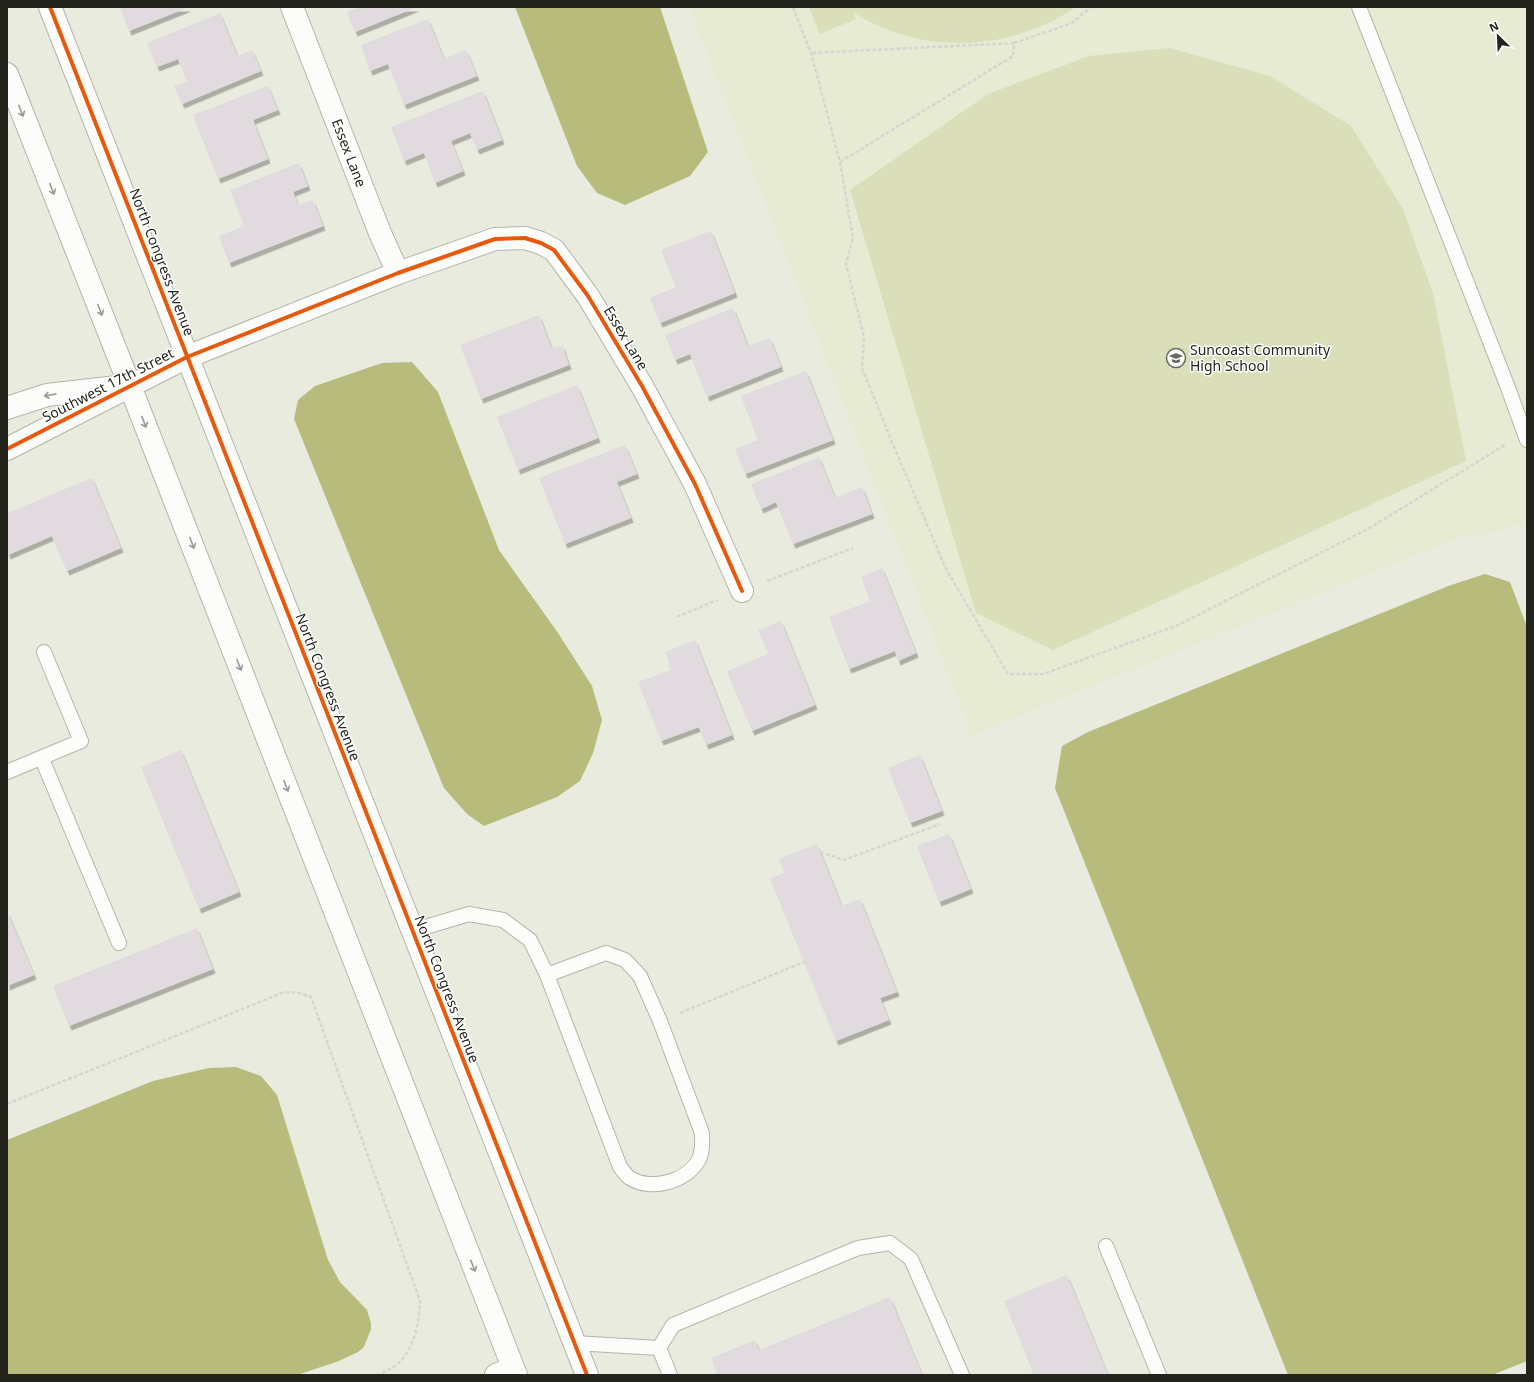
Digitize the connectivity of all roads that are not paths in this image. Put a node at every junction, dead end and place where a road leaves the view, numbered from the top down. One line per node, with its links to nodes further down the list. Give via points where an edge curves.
1 (50, 7): 6 (street, North Congress Avenue)
2 (292, 7): 5 (street, Essex Lane)
3 (1359, 7): 9 (lane)
4 (7, 74): 7 (street, one-way to 7)
5 (398, 273): 6 (street, Southwest 17th Street); 11 (street, Essex Lane, via 494,238 525,238 554,250 588,296 642,386 695,484)
6 (187, 357): 7 (street, Southwest 17th Street); 15 (street, North Congress Avenue)
7 (130, 386): 8 (street, Southwest 17th Street, one-way to 8, via 47,395); 10 (street, Southwest 17th Street); 21 (street, one-way to 21)
8 (7, 408)
9 (1527, 440)
10 (7, 449)
11 (742, 591)
12 (44, 652): 13 (lane, via 81,741)
13 (42, 759): 14 (lane); 16 (lane)
14 (7, 772)
15 (412, 931): 17 (lane, via 469,914 503,920 530,940); 19 (street, North Congress Avenue)
16 (119, 943)
17 (547, 975): 17 (lane, via 620,1167 630,1178 644,1184 669,1182 681,1178 699,1159 702,1152 702,1132 640,976 625,960 606,953)
18 (1106, 1246): 25 (lane)
19 (574, 1343): 20 (lane); 22 (street, North Congress Avenue)
20 (659, 1348): 23 (lane); 24 (lane, via 673,1325 858,1248 890,1244 911,1259)
21 (508, 1373)
22 (587, 1375)
23 (670, 1375)
24 (962, 1375)
25 (1160, 1375)

